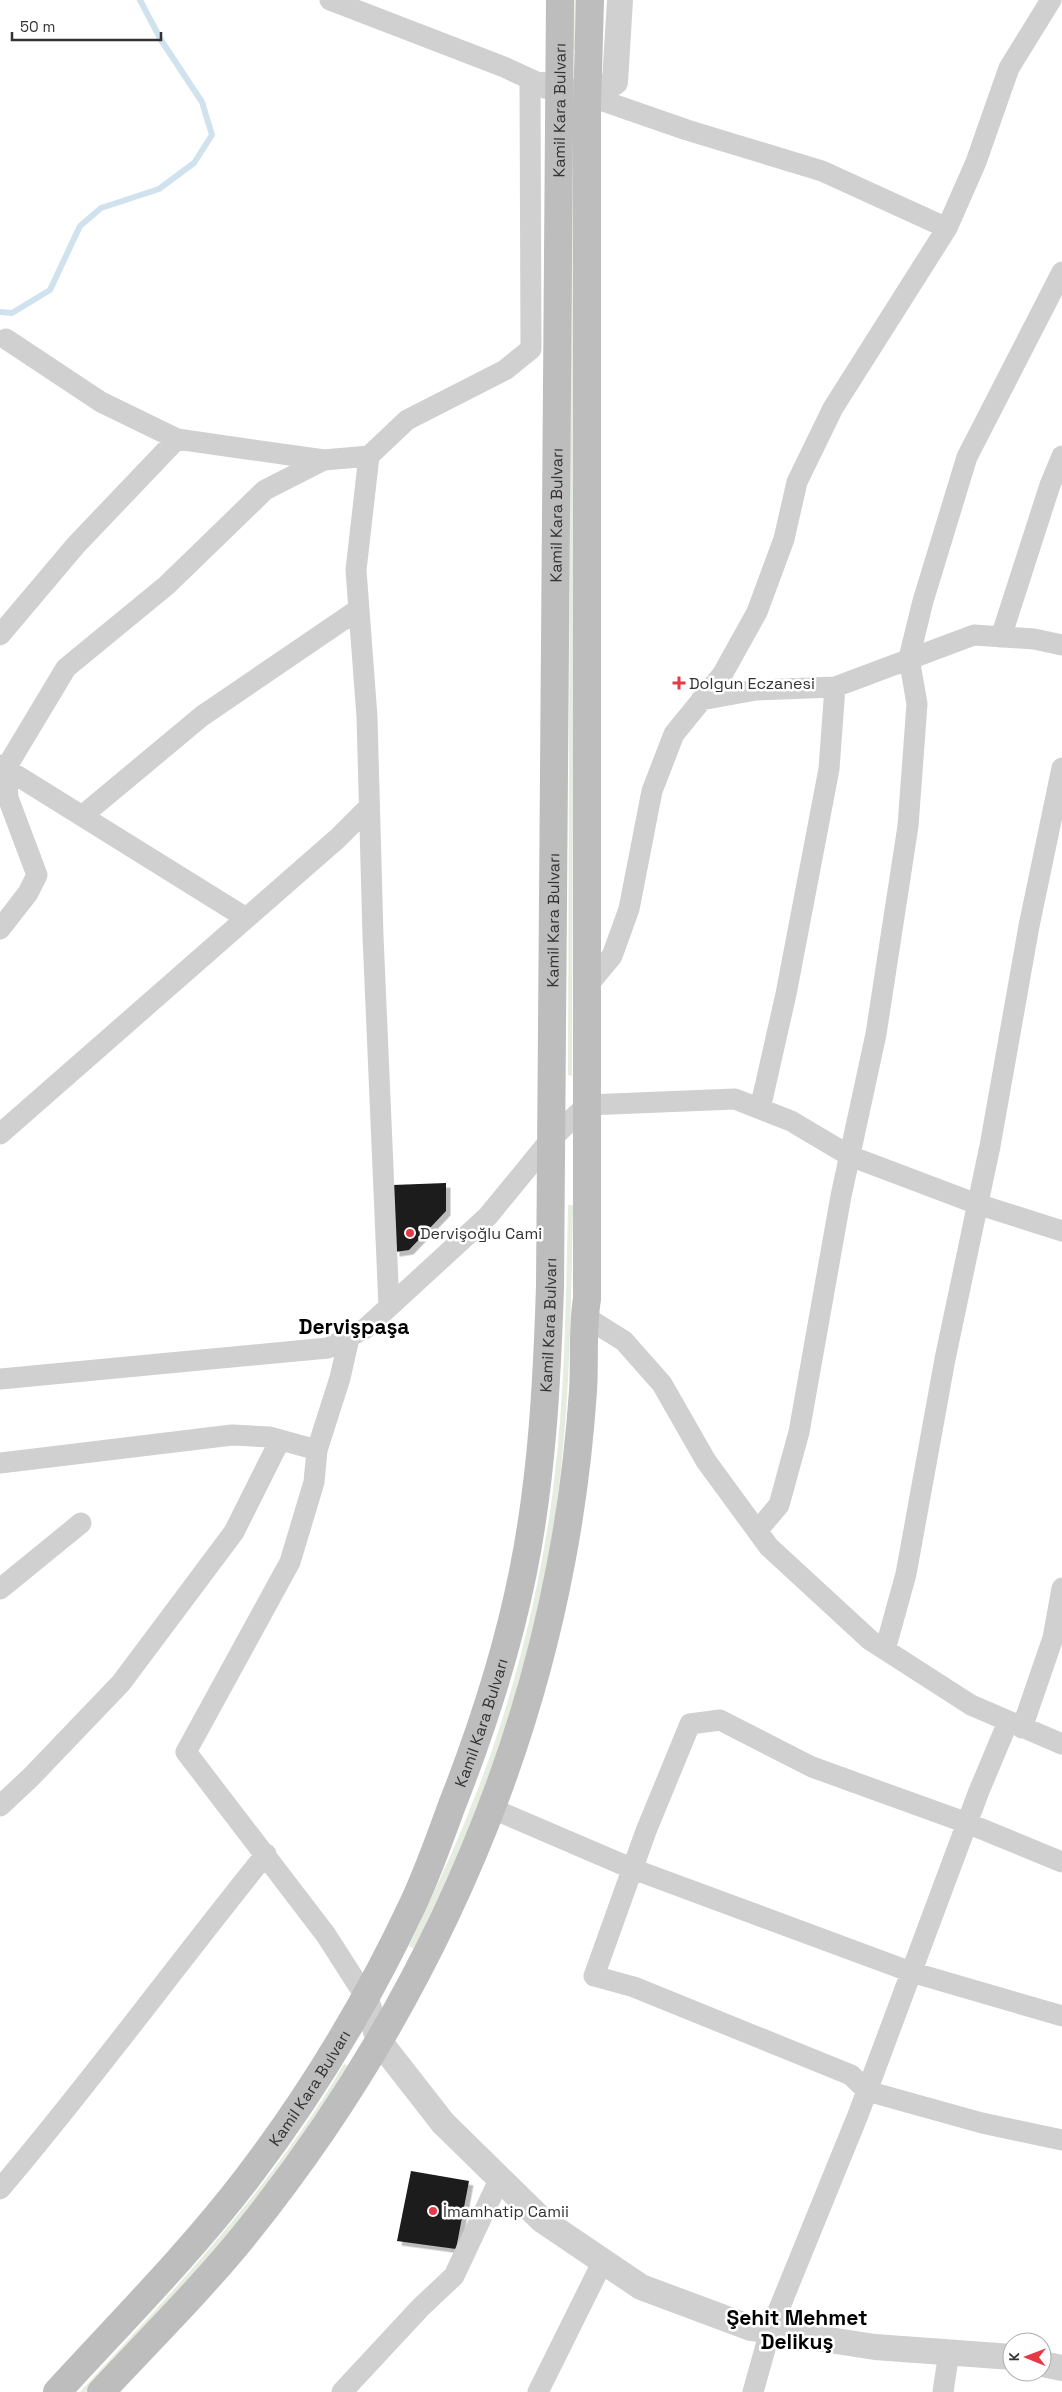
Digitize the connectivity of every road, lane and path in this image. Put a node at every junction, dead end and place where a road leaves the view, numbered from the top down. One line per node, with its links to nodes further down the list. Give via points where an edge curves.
1 (330, 0): 6 (street)
2 (560, 0): 6 (main road, Kamil Kara Bulvarı)
3 (590, 0): 7 (main road, Kamil Kara Bulvarı)
4 (620, 0): 7 (street, via 615,82)
5 (1051, 0): 8 (street, via 1009,68 976,162)
6 (544, 85): 7 (street); 12 (street, via 531,349 505,370 407,420); 32 (main road, Kamil Kara Bulvarı)
7 (589, 96): 8 (street, via 686,130 822,171); 28 (main road, Kamil Kara Bulvarı)
8 (947, 228): 21 (street, via 833,408 797,482 784,539 758,612 722,675)
9 (1062, 272): 19 (street, via 967,457)
10 (6, 339): 11 (street, via 101,402)
11 (177, 439): 14 (street); 16 (street, via 76,544)
12 (369, 456): 14 (street); 15 (street, via 356,570)
13 (1062, 456): 17 (street)
14 (324, 460): 22 (street, via 265,490 167,585 66,668)
15 (359, 609): 24 (street); 25 (street, via 202,716)
16 (0, 635)
17 (1002, 637): 18 (street); 19 (street, via 974,635)
18 (1062, 644)
19 (909, 658): 20 (street); 33 (street, via 917,704 908,826 876,1034)
20 (835, 687): 21 (street, via 756,690); 30 (street, via 829,769 788,984)
21 (701, 700): 28 (street, via 674,734 652,791 629,909 612,956)
22 (3, 767): 25 (street); 27 (street, via 8,798 37,875 28,894)
23 (1062, 768): 34 (street)
24 (370, 807): 26 (street); 36 (street)
25 (82, 816): 26 (street)
26 (246, 918): 31 (street)
27 (0, 929)
28 (588, 985): 29 (main road, Kamil Kara Bulvarı)
29 (587, 1105): 30 (street, via 735,1099); 32 (street); 37 (main road, Kamil Kara Bulvarı, via 587,1299)
30 (760, 1109): 33 (street, via 791,1121)
31 (0, 1134)
32 (550, 1139): 36 (street, via 488,1216); 57 (main road, Kamil Kara Bulvarı, via 550,1286 545,1404 524,1570 502,1662 464,1774 414,1901)
33 (850, 1156): 34 (street); 44 (street, via 840,1196 799,1432 779,1505)
34 (977, 1204): 35 (street); 47 (street, via 906,1574)
35 (1062, 1231)
36 (389, 1307): 38 (street, via 366,1328)
37 (584, 1316): 44 (street, via 624,1341 662,1384 706,1461); 51 (main road, Kamil Kara Bulvarı, via 586,1348 579,1438 561,1565 511,1753)
38 (349, 1338): 39 (street, via 328,1348); 41 (street, via 340,1378)
39 (0, 1379)
40 (280, 1440): 41 (street); 42 (street, via 232,1434); 50 (street, via 234,1532 121,1683)
41 (316, 1450): 53 (street, via 314,1482 290,1562 186,1752)
42 (0, 1463)
43 (81, 1523): 46 (street)
44 (757, 1530): 47 (street, via 769,1547)
45 (1062, 1588): 48 (street, via 1053,1638)
46 (0, 1589)
47 (885, 1650): 48 (street, via 971,1704)
48 (1015, 1725): 49 (street); 52 (street)
49 (1062, 1744)
50 (0, 1806)
51 (490, 1808): 55 (street); 59 (main road, Kamil Kara Bulvarı, via 439,1931)
52 (967, 1823): 54 (street); 55 (street, via 812,1767 720,1720 690,1724); 56 (street)
53 (266, 1854): 57 (street, via 326,1934); 63 (street, via 101,2066)
54 (1062, 1862)
55 (633, 1869): 56 (street); 60 (street, via 594,1976 634,1987 851,2075)
56 (911, 1972): 58 (street); 60 (street)
57 (364, 1996): 59 (street); 68 (main road, Kamil Kara Bulvarı, via 321,2072 249,2176 198,2238)
58 (1062, 2016)
59 (379, 2041): 62 (street, via 443,2123); 69 (main road, Kamil Kara Bulvarı, via 323,2129 249,2230)
60 (867, 2091): 61 (street, via 982,2123); 65 (street)
61 (1062, 2140)
62 (500, 2178): 64 (street, via 542,2220); 70 (street, via 454,2276)
63 (0, 2189)
64 (603, 2261): 65 (street, via 641,2287 751,2328); 71 (street)
65 (770, 2331): 66 (street, via 875,2348); 72 (street)
66 (949, 2352): 67 (street); 73 (street)
67 (1002, 2356)
68 (57, 2392)
69 (102, 2392)
70 (342, 2392)
71 (538, 2392)
72 (754, 2392)
73 (943, 2392)

